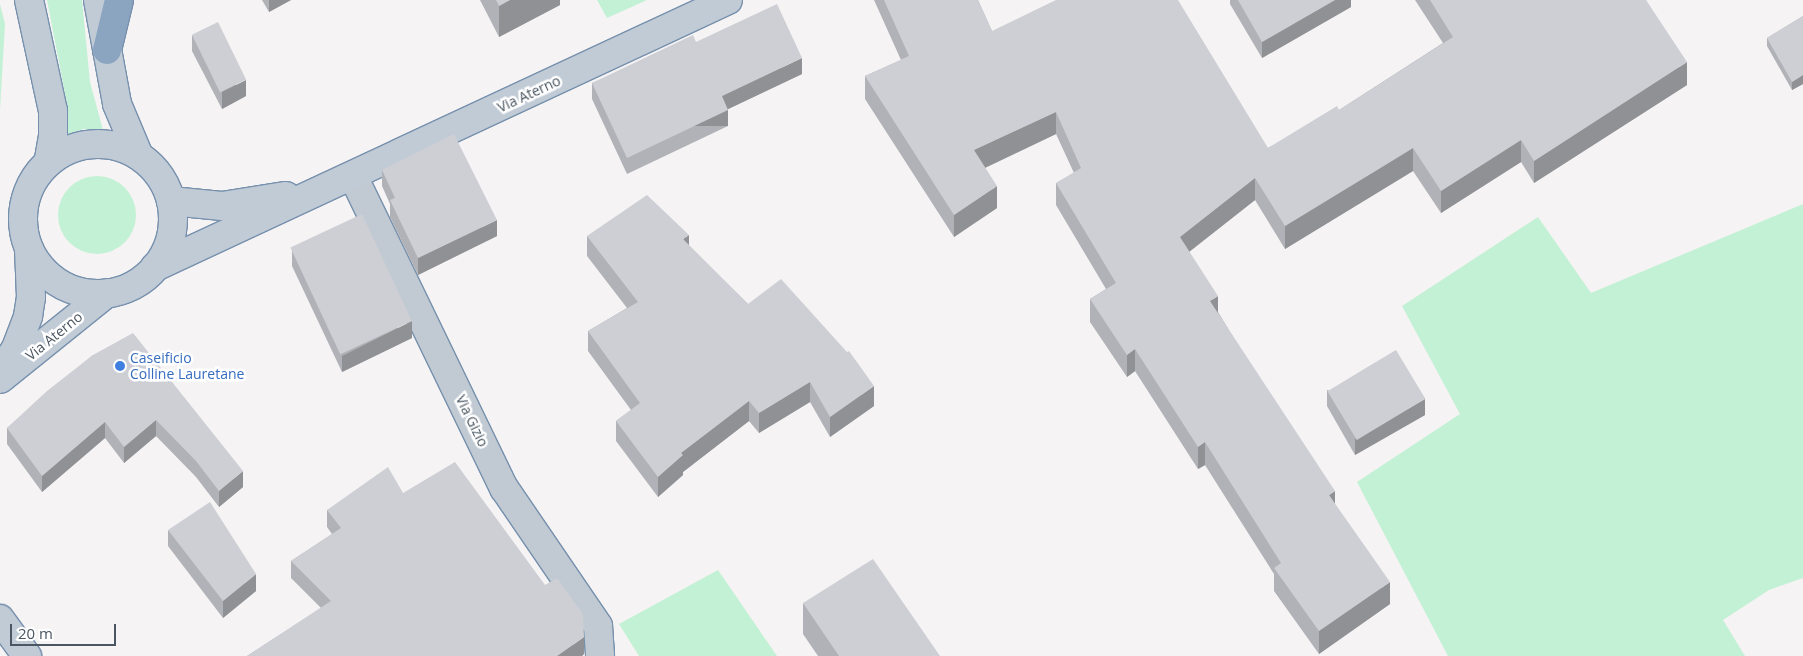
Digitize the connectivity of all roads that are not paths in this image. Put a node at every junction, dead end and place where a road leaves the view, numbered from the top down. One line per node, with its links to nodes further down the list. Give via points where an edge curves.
1 (29, 0): 7 (main road, via 53,111)
2 (98, 0): 5 (main road)
3 (119, 0): 5 (highway)
4 (728, 0): 8 (main road, Via Aterno)
5 (107, 50): 6 (main road, via 117,104)
6 (139, 156): 7 (main road, via 116,146 90,144 67,150); 9 (main road, via 164,183)
7 (48, 163): 10 (main road, via 33,181 25,203 23,226)
8 (341, 182): 9 (main road, Via Aterno, via 222,206); 11 (main road, Via Aterno); 17 (street, Via Gizio, via 504,488 598,626)
9 (171, 200): 11 (main road, via 172,230 166,250)
10 (30, 249): 12 (main road, via 48,275 61,284 75,290); 13 (main road, Via Aterno, via 28,316 16,348)
11 (155, 267): 12 (main road, via 134,285)
12 (107, 293): 14 (main road, Via Aterno)
13 (0, 372)
14 (0, 379)
15 (0, 619): 16 (main road)
16 (28, 656)
17 (600, 656)

